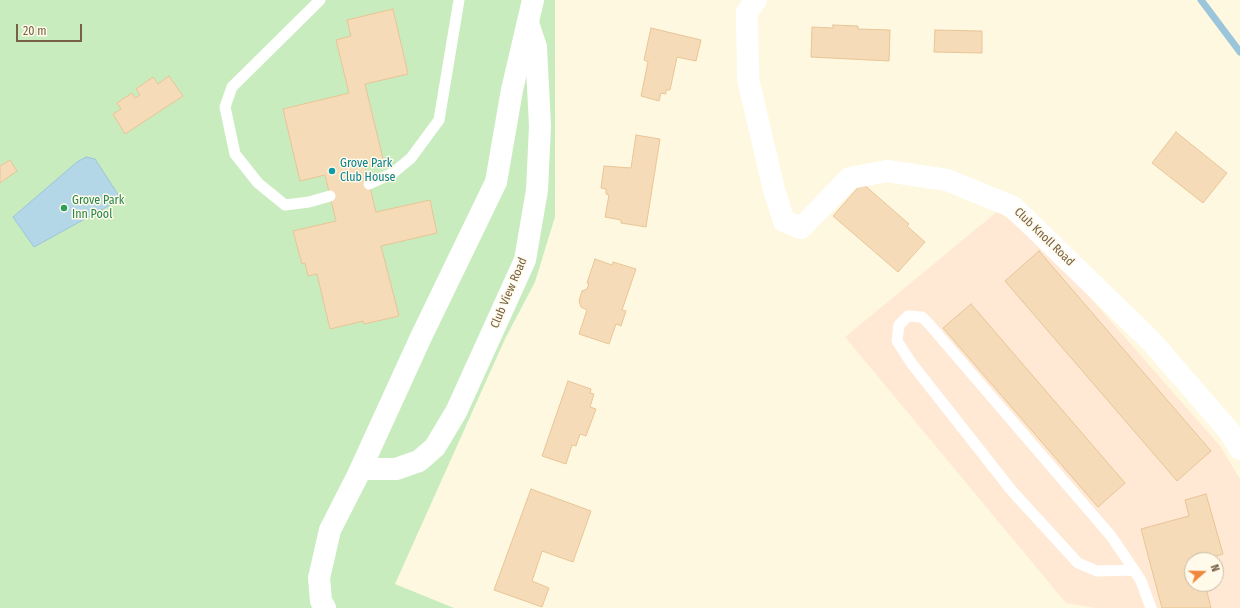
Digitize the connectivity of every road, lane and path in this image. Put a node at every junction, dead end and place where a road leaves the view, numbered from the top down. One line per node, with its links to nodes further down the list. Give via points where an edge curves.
1 (320, 0): 7 (lane, via 232,87 225,108 235,154 258,183 285,205)
2 (459, 0): 6 (lane, via 439,120 411,158 393,173)
3 (533, 0): 5 (street)
4 (756, 0): 8 (street, Club Knoll Road, via 747,12 748,79 774,190 784,221 801,228 850,178 887,171 947,180 1013,207 1151,341 1229,430)
5 (528, 22): 9 (street, via 512,90 496,182); 9 (street, Club View Road, via 536,47 540,126 537,190 525,260 456,412 435,447 419,461 396,469)
6 (369, 184)
7 (330, 196)
8 (1240, 449)
9 (361, 469): 11 (street, via 330,530 319,578 321,602)
10 (1134, 570): 10 (lane, via 1111,536 929,324 922,317 908,316 899,325 897,341 912,364 1012,491 1078,563 1097,571); 12 (lane)
11 (325, 608)
12 (1152, 608)

